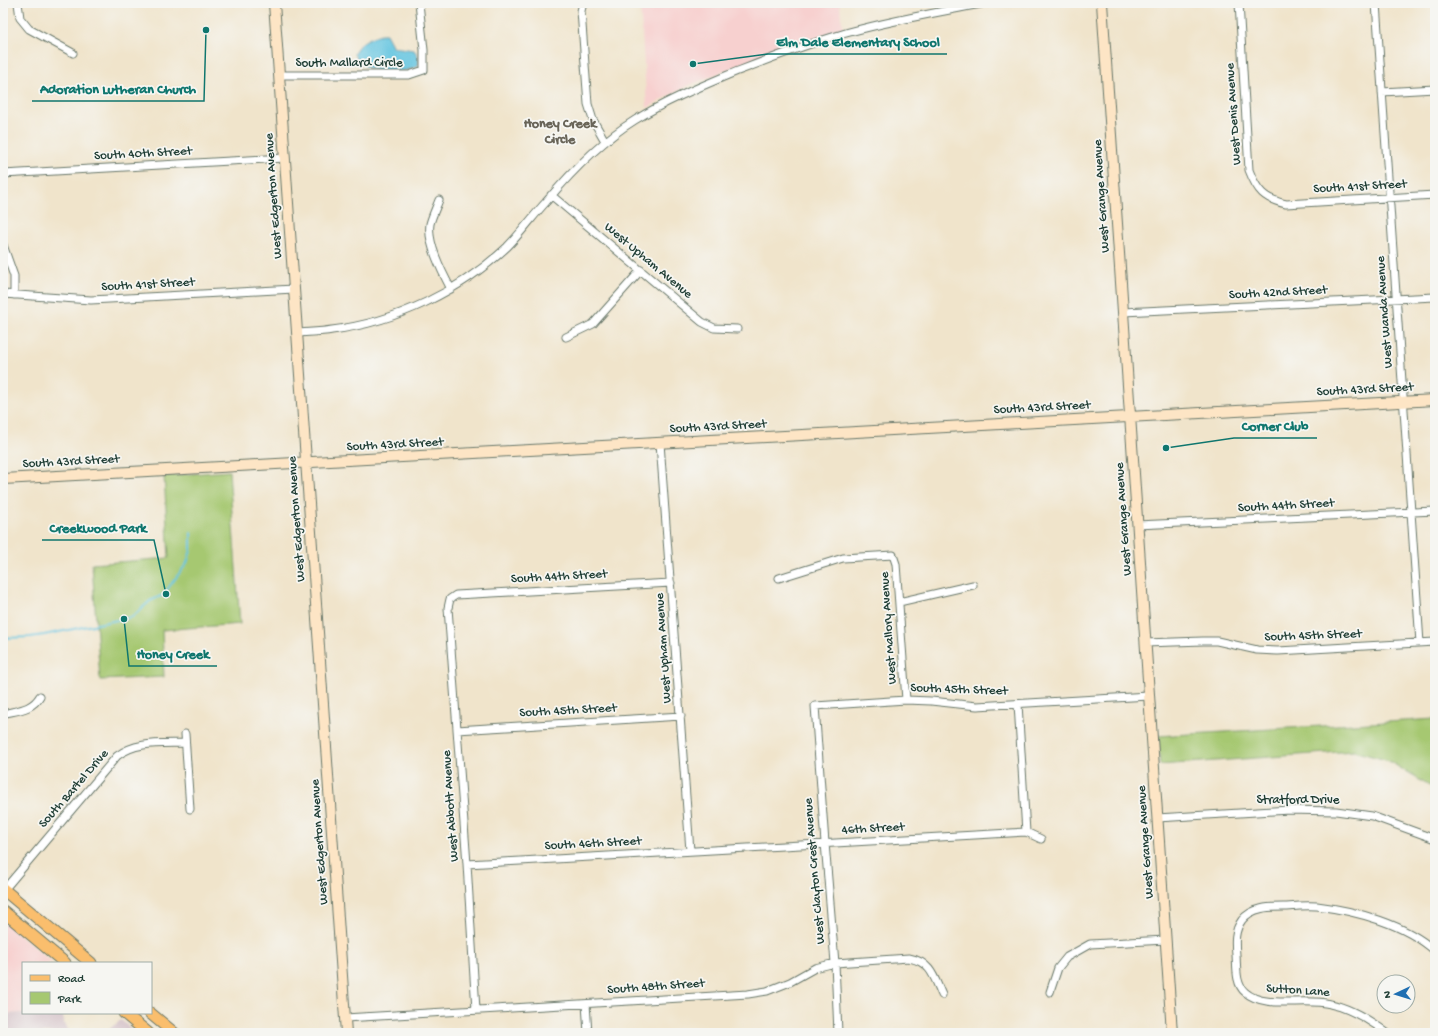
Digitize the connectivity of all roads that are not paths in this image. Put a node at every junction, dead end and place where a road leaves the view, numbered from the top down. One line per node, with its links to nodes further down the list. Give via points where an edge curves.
1 (18, 3): 9 (street, via 20,18 29,29)
2 (274, 3): 10 (street, West Edgerton Avenue)
3 (419, 3): 10 (street, South Mallard Circle, via 424,70 409,74)
4 (583, 3): 13 (street, via 581,11 588,104 593,120)
5 (985, 3): 13 (street, via 839,35 759,63 697,88 636,119)
6 (1102, 3): 29 (street, West Grange Avenue)
7 (1239, 3): 20 (street, West Denis Avenue, via 1250,170 1254,183 1264,196)
8 (1376, 3): 12 (street, West Wanda Avenue)
9 (73, 53)
10 (279, 75): 14 (street, West Edgerton Avenue)
11 (1435, 89): 12 (street)
12 (1382, 92): 18 (street, West Wanda Avenue)
13 (605, 141): 16 (street)
14 (285, 158): 15 (street, South 40th Street); 23 (street, West Edgerton Avenue)
15 (3, 174)
16 (552, 195): 22 (street, West Upham Avenue); 24 (street, via 508,246 473,275)
17 (1435, 195): 18 (street, South 41st Street)
18 (1389, 198): 20 (street, South 41st Street); 28 (street, West Wanda Avenue)
19 (439, 200): 24 (street, via 430,225 432,244)
20 (1286, 204)
21 (3, 245): 26 (street, via 14,276)
22 (640, 270): 30 (street, West Upham Avenue, via 702,322 714,328); 32 (street, via 593,324)
23 (294, 289): 26 (street, South 41st Street, via 90,300); 31 (street, West Edgerton Avenue)
24 (451, 289): 31 (street, via 408,311 366,324)
25 (3, 294): 26 (street, South 41st Street)
26 (14, 295)
27 (1435, 297): 28 (street, South 42nd Street)
28 (1396, 299): 29 (street, South 42nd Street); 34 (street, West Wanda Avenue)
29 (1123, 312): 35 (street, West Grange Avenue)
30 (737, 329)
31 (297, 333): 37 (street, West Edgerton Avenue)
32 (566, 337)
33 (1435, 400): 34 (street, South 43rd Street)
34 (1403, 402): 35 (street, South 43rd Street); 40 (street, West Wanda Avenue)
35 (1130, 416): 36 (street, South 43rd Street); 41 (street, West Grange Avenue)
36 (660, 443): 37 (street, South 43rd Street); 43 (street, West Upham Avenue)
37 (306, 463): 38 (street, South 43rd Street); 82 (street, West Edgerton Avenue)
38 (3, 479)
39 (1435, 511): 40 (street, South 44th Street)
40 (1410, 512): 41 (street, South 44th Street); 49 (street, West Wanda Avenue)
41 (1137, 525): 48 (street, West Grange Avenue)
42 (779, 578): 46 (street, West Mallory Avenue, via 844,558 893,555)
43 (671, 583): 45 (street, South 44th Street, via 456,595); 56 (street, West Upham Avenue)
44 (973, 585): 46 (street)
45 (450, 599): 57 (street, West Abbott Avenue, via 448,608)
46 (899, 602): 52 (street, West Mallory Avenue)
47 (1435, 642): 49 (street, South 45th Street)
48 (1145, 643): 49 (street, South 45th Street, via 1217,641 1257,650 1278,651); 51 (street, West Grange Avenue)
49 (1420, 643)
50 (40, 696): 55 (street, via 28,708)
51 (1149, 696): 53 (street, South 45th Street); 61 (street, West Grange Avenue)
52 (906, 700): 53 (street, South 45th Street, via 977,706); 54 (street, South 45th Street)
53 (1018, 704): 62 (street)
54 (815, 706): 65 (street, West Clayton Crest Avenue)
55 (3, 714)
56 (680, 716): 57 (street, South 45th Street); 67 (street, West Upham Avenue)
57 (457, 730): 68 (street, West Abbott Avenue)
58 (185, 734): 59 (street)
59 (185, 743): 60 (street); 69 (street, South Bartel Drive, via 136,746 120,754)
60 (190, 809)
61 (1157, 818): 64 (street, Stratford Drive, via 1289,810 1336,811 1372,816); 71 (street, West Grange Avenue)
62 (1026, 832): 63 (street); 65 (street, 46th Street)
63 (1041, 838)
64 (1435, 839)
65 (825, 843): 66 (street, 46th Street); 75 (street, West Clayton Crest Avenue)
66 (721, 850): 67 (street, South 46th Street)
67 (690, 851): 68 (street, South 46th Street)
68 (467, 864): 79 (street, West Abbott Avenue)
69 (3, 890): 74 (main road)
70 (3, 911): 73 (main road)
71 (1166, 940): 76 (street, via 1090,944 1067,957 1058,968); 88 (street, West Grange Avenue)
72 (1435, 951): 89 (street, Sutton Lane, via 1425,942 1391,925 1358,914 1317,906 1266,907 1254,911 1243,919 1235,939 1238,981 1243,991 1251,997 1265,1001 1310,1001 1330,1004 1367,1019)
73 (64, 962)
74 (90, 962)
75 (835, 963): 77 (street, South 48th Street, via 909,958 918,960 932,971); 78 (street, South 48th Street, via 815,968 767,991); 87 (street, West Clayton Crest Avenue)
76 (1050, 992)
77 (942, 995)
78 (586, 1004): 79 (street, South 48th Street); 86 (street)
79 (476, 1010): 82 (street, South 48th Street)
80 (125, 1014): 83 (main road)
81 (151, 1014): 84 (main road)
82 (345, 1018): 85 (street, West Edgerton Avenue)
83 (148, 1033)
84 (174, 1033)
85 (346, 1033)
86 (588, 1033)
87 (838, 1033)
88 (1172, 1033)
89 (1386, 1033)

